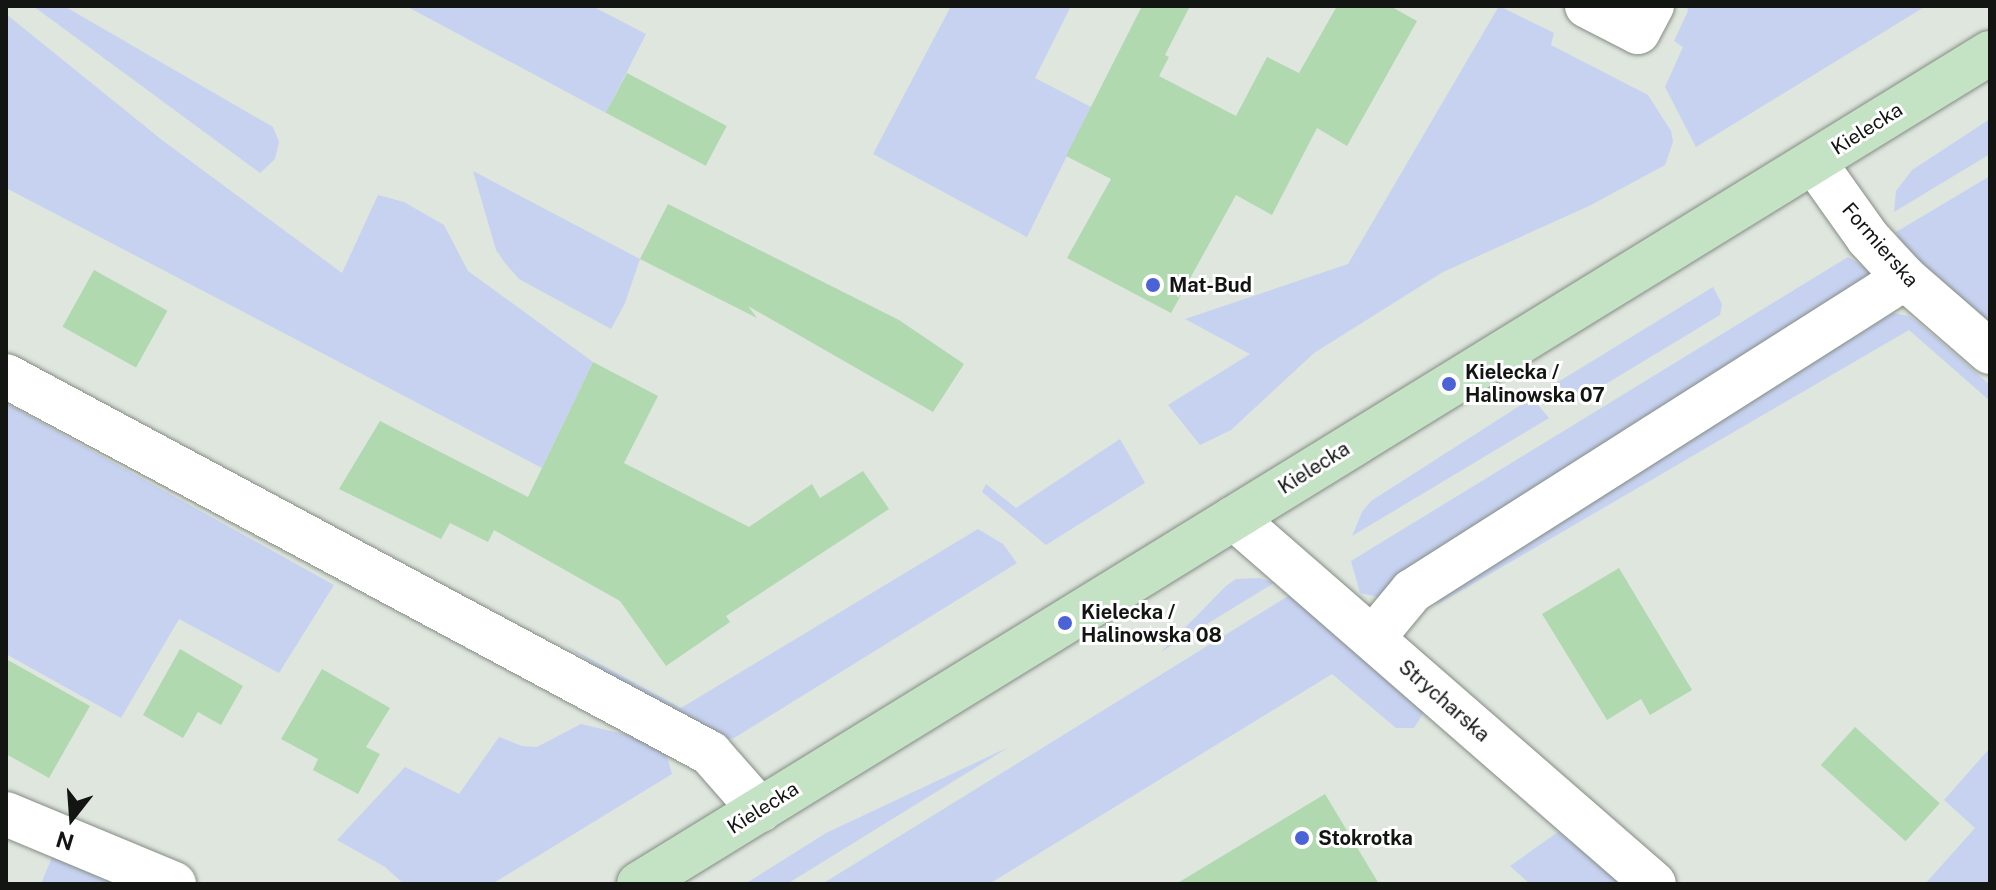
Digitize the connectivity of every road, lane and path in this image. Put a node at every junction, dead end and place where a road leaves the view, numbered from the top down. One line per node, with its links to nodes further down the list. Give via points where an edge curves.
1 (1587, 6): 2 (street, via 1638,32)
2 (1652, 6)
3 (1990, 53): 4 (main road, Kielecka)
4 (1814, 162): 5 (street, Formierska, via 1868,238); 8 (main road, Kielecka)
5 (1905, 278): 6 (street, Formierska); 9 (street, via 1412,591)
6 (1990, 352)
7 (6, 376): 10 (street, via 710,753)
8 (1234, 518): 9 (street, Strycharska); 10 (main road, Kielecka)
9 (1373, 638): 14 (street, Strycharska)
10 (760, 810): 13 (main road, Kielecka)
11 (6, 814): 12 (street)
12 (174, 884)
13 (639, 884)
14 (1654, 884)

